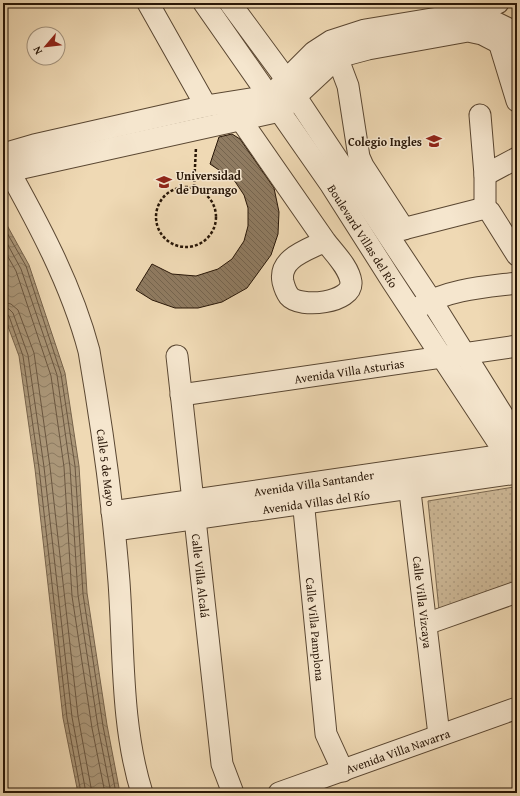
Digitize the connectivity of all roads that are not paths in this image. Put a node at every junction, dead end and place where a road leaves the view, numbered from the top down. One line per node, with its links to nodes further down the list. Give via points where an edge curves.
1 (148, 3): 13 (street)
2 (204, 3): 12 (street, Boulevard Villas del Río)
3 (230, 3): 9 (street, Boulevard Villas del Río)
4 (492, 10): 5 (street); 6 (street, via 400,22)
5 (511, 33): 6 (street, via 482,34 468,31); 8 (street); 11 (street)
6 (365, 34): 7 (street)
7 (334, 49): 9 (street, via 314,52); 10 (street); 20 (street, via 348,86 363,166)
8 (517, 52)
9 (286, 79): 10 (street, Boulevard Villas del Río); 12 (street)
10 (296, 97): 12 (street); 20 (street, Boulevard Villas del Río)
11 (517, 101)
12 (275, 104): 14 (street); 25 (street, Boulevard Villas del Río, via 331,184)
13 (206, 106): 14 (street); 17 (street, via 41,143)
14 (235, 111): 17 (street, via 197,129); 21 (street)
15 (480, 115): 18 (street)
16 (517, 158): 18 (street)
17 (5, 162): 35 (street, Calle 5 de Mayo, via 63,276 82,324 89,351)
18 (485, 175): 19 (street)
19 (485, 208): 20 (street); 22 (street)
20 (395, 231): 24 (street, Boulevard Villas del Río)
21 (325, 241)
22 (517, 255)
23 (517, 283): 24 (street, via 461,291)
24 (431, 300): 25 (street); 27 (street, Boulevard Villas del Río)
25 (412, 311): 29 (street, Boulevard Villas del Río)
26 (517, 346): 27 (street, Avenida Villa Asturias)
27 (466, 354): 29 (street, Avenida Villa Asturias); 31 (street, Boulevard Villas del Río)
28 (177, 356): 30 (street, Calle Villa Alcalá)
29 (443, 357): 30 (street, Avenida Villa Asturias); 31 (street, Boulevard Villas del Río)
30 (181, 395): 34 (street, Calle Villa Alcalá)
31 (515, 458): 32 (street, Avenida Villa Santander)
32 (409, 479): 33 (street, Avenida Villa Santander); 37 (street, Calle Villa Vizcaya)
33 (302, 494): 34 (street, Avenida Villa Santander); 40 (street, Calle Villa Pamplona, via 326,734)
34 (194, 510): 35 (street, Avenida Villa Santander); 42 (street, Calle Villa Alcalá, via 222,764)
35 (113, 521): 41 (street, Calle 5 de Mayo, via 126,715)
36 (517, 592): 37 (street)
37 (426, 624): 39 (street, Calle Villa Vizcaya)
38 (517, 708): 39 (street, Avenida Villa Navarra)
39 (439, 735): 40 (street, Avenida Villa Navarra)
40 (343, 771): 43 (street, Avenida Villa Navarra)
41 (142, 793)
42 (233, 793)
43 (279, 793)

